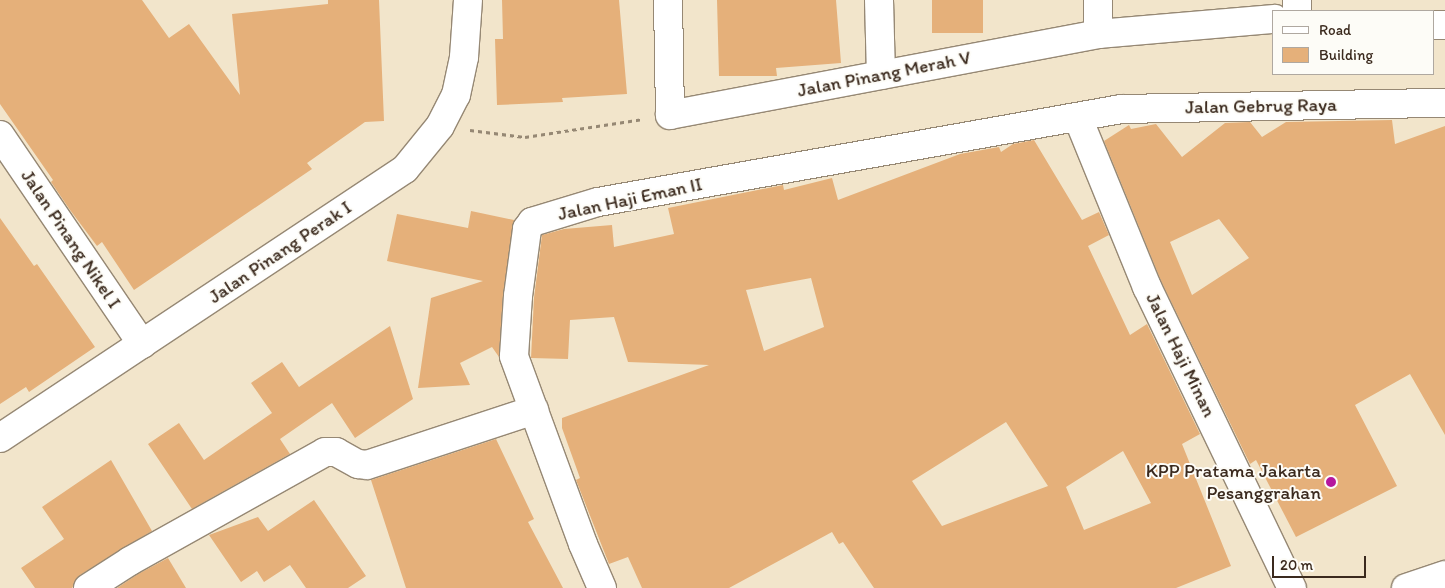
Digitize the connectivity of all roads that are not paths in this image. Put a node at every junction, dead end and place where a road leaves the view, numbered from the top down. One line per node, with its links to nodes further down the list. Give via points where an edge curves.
1 (468, 0): 11 (street, Jalan Pinang Perak I, via 464,56 456,95 440,126 405,169)
2 (668, 0): 7 (street, Jalan Pinang Merah V, via 670,115)
3 (879, 0): 7 (street)
4 (1098, 0): 6 (street)
5 (1272, 19): 6 (street, Jalan Pinang Merah V)
6 (1098, 34): 7 (street, Jalan Pinang Merah V)
7 (881, 75)
8 (1445, 103): 9 (street, Jalan Gebrug Raya, via 1121,109)
9 (1078, 118): 12 (street, Jalan Haji Eman II, via 598,202 532,222 528,229 519,286 514,356); 17 (street, Jalan Haji Minan, via 1147,287)
10 (0, 135): 11 (street, Jalan Pinang Nikel I)
11 (142, 344): 13 (street, Jalan Pinang Perak I)
12 (534, 410): 15 (street, via 367,465 358,464 336,452 325,452 130,561); 16 (street, Jalan Haji Eman II, via 582,544)
13 (0, 438)
14 (1445, 575): 18 (street)
15 (88, 588)
16 (602, 588)
17 (1292, 588)
18 (1406, 588)

